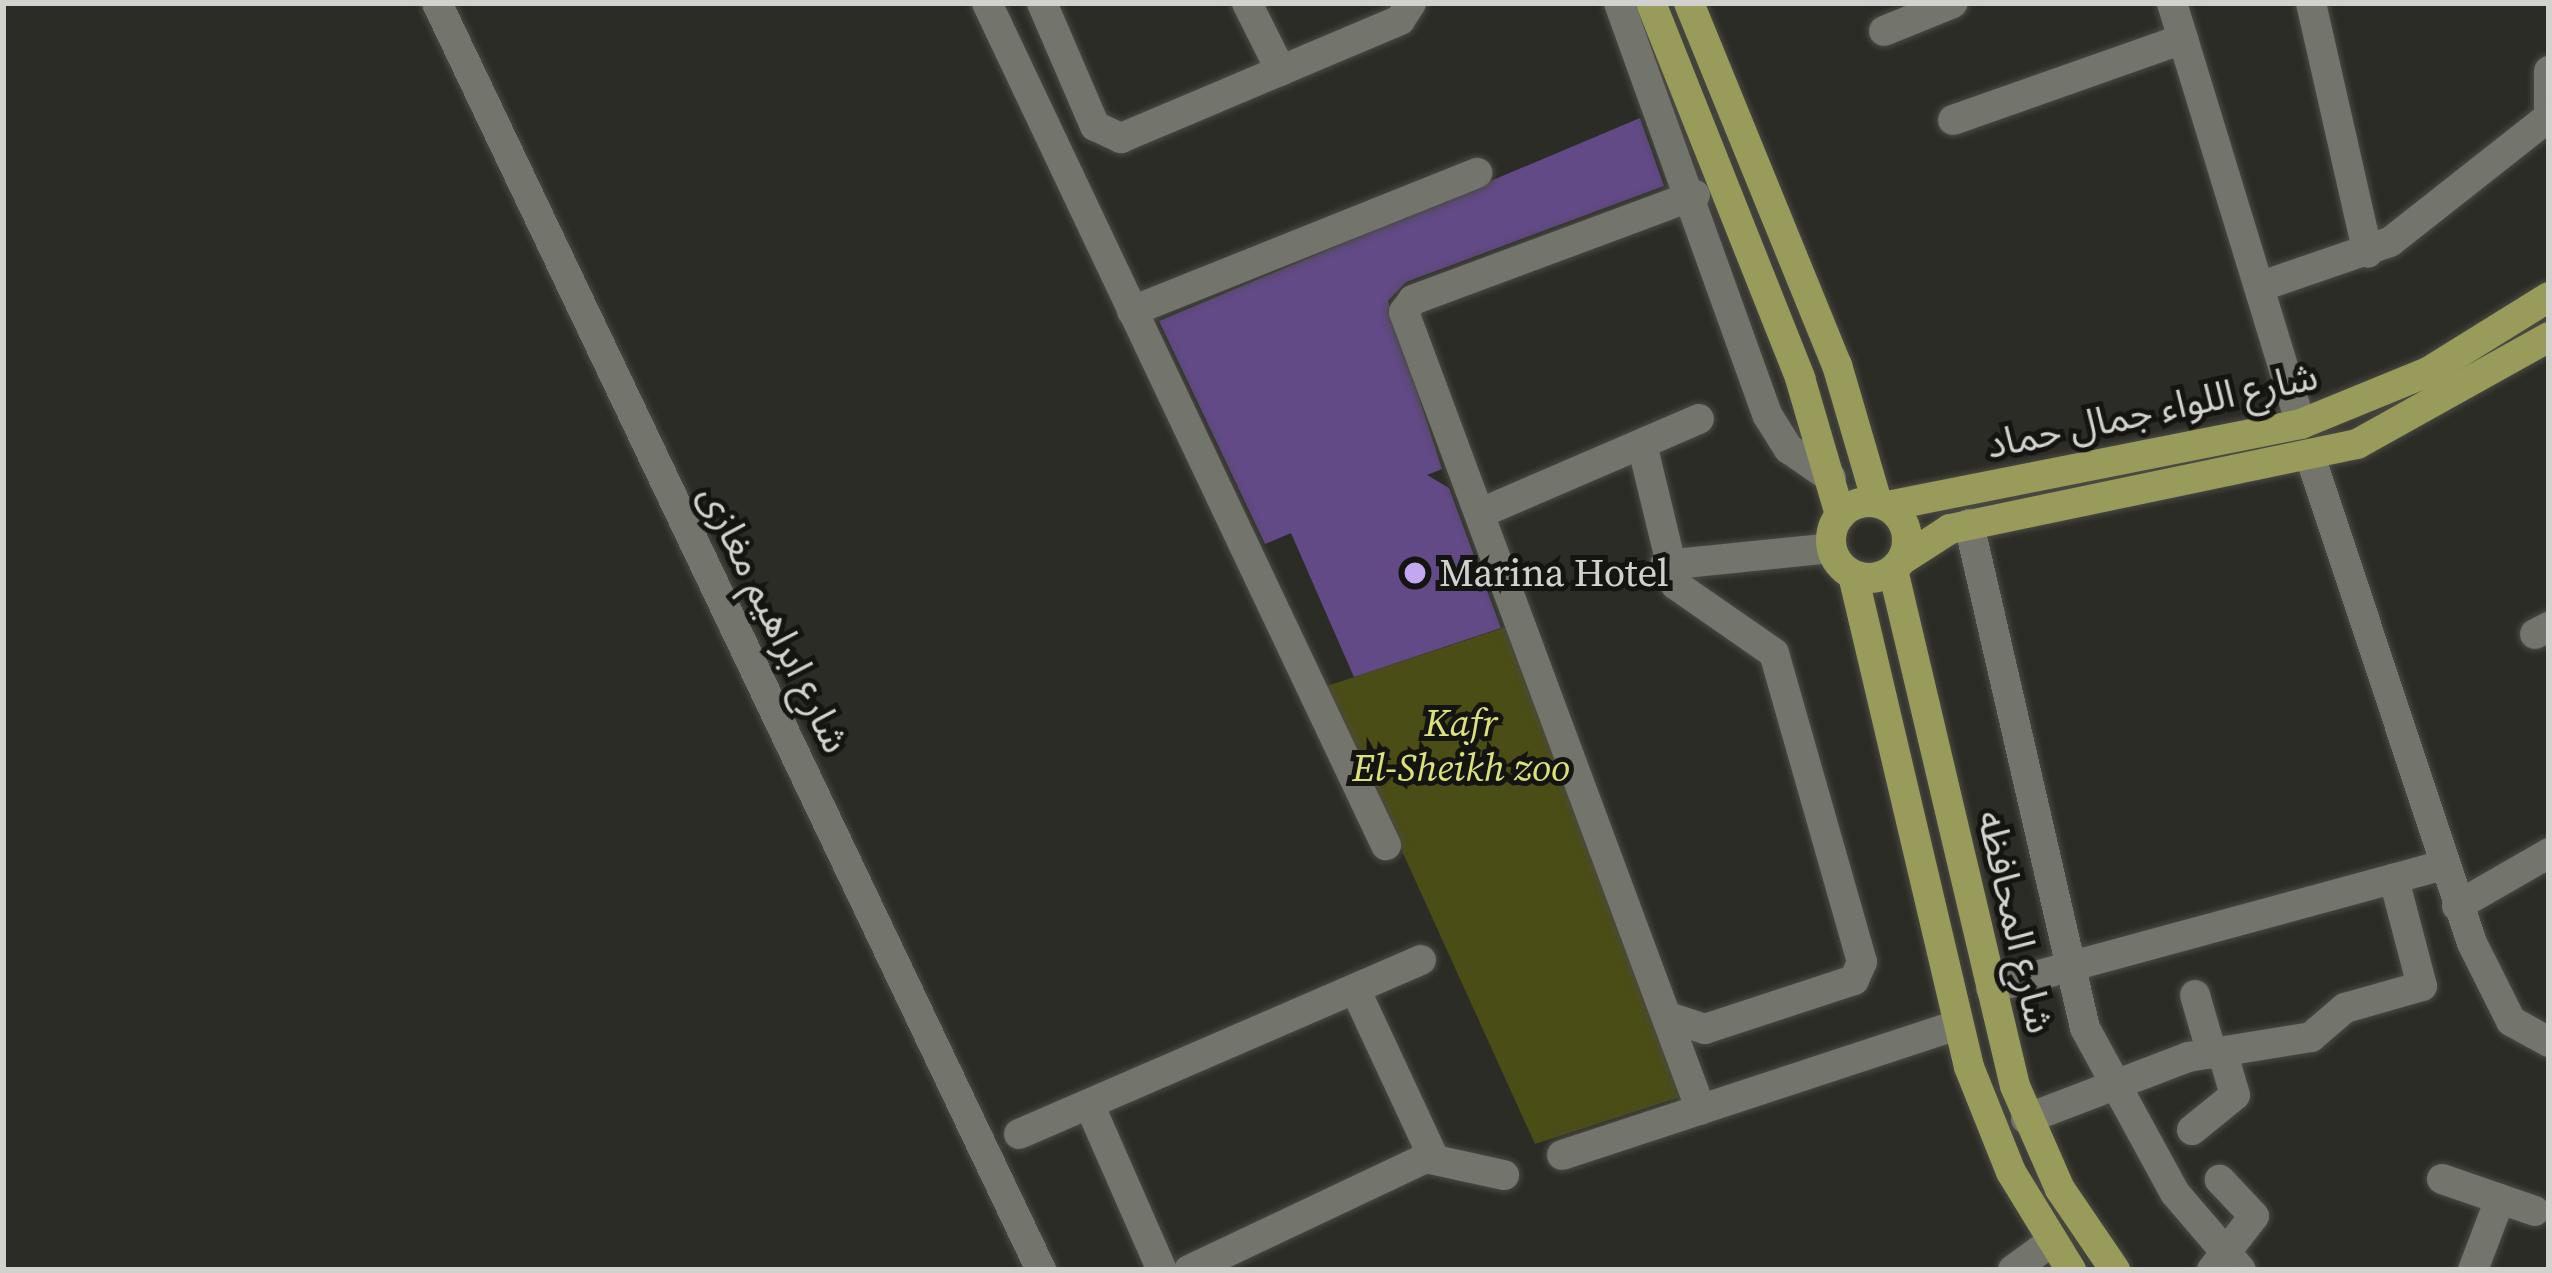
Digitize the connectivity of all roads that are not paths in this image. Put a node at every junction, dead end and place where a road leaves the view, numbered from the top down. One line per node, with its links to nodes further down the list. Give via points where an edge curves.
1 (437, 3): 69 (street, شارع ابراهيم مغازى)
2 (987, 3): 23 (street)
3 (1042, 3): 15 (street, via 1106,135 1134,134)
4 (1247, 3): 15 (street)
5 (1411, 3): 15 (street, via 1400,20)
6 (1619, 3): 19 (street)
7 (1651, 3): 19 (main road)
8 (1689, 3): 31 (main road, via 1837,365)
9 (1953, 3): 12 (street)
10 (2172, 3): 13 (street)
11 (2311, 3): 20 (street)
12 (1884, 31)
13 (2183, 39): 17 (street); 21 (street)
14 (2549, 70): 16 (street)
15 (1281, 71)
16 (2549, 118): 20 (street)
17 (1953, 121)
18 (1477, 173): 23 (street)
19 (1709, 202): 30 (main road); 30 (street, via 1768,416 1789,449); 33 (street, via 1408,302)
20 (2368, 253): 21 (street)
21 (2259, 286): 26 (street)
22 (2549, 297): 26 (main road, شارع اللواء جمال حماد, via 2428,372)
23 (1132, 310): 40 (street)
24 (2549, 337): 28 (main road, شارع اللواء جمال حماد, via 2444,403)
25 (1699, 419): 27 (street)
26 (2301, 424): 29 (main road, شارع اللواء جمال حماد)
27 (1642, 444): 33 (street); 37 (street)
28 (2311, 459): 32 (main road, شارع اللواء جمال حماد); 42 (street)
29 (2057, 472): 31 (main road, شارع اللواء جمال حماد); 32 (main road)
30 (1832, 478): 34 (main road)
31 (1882, 504): 34 (main road); 38 (main road, via 1904,524)
32 (2064, 506): 35 (main road, شارع اللواء جمال حماد)
33 (1484, 512): 50 (street)
34 (1840, 515): 36 (main road)
35 (1969, 524): 38 (main road, شارع اللواء جمال حماد); 46 (street)
36 (1832, 548): 37 (street); 39 (main road)
37 (1665, 565): 50 (street, via 1692,602 1774,653 1862,962 1854,980 1705,1029)
38 (1898, 565): 39 (main road); 47 (main road, شارع المحافظه)
39 (1853, 575): 51 (main road, شارع المحافظه)
40 (1386, 845)
41 (2549, 853): 44 (street)
42 (2444, 865): 43 (street); 44 (street)
43 (2394, 879): 46 (street); 53 (street, via 2422,986 2345,1008 2311,1036)
44 (2457, 906): 52 (street, via 2511,1021)
45 (1421, 960): 48 (street)
46 (2070, 969): 47 (street); 54 (street)
47 (1991, 988): 57 (main road, شارع المحافظه)
48 (1355, 989): 55 (street); 61 (street)
49 (2195, 995): 53 (street)
50 (1667, 1017): 56 (street)
51 (1958, 1025): 56 (street); 67 (main road, شارع المحافظه, via 1988,1120)
52 (2549, 1042)
53 (2218, 1054): 54 (street); 58 (street, via 2235,1095)
54 (2110, 1085): 57 (street); 68 (street)
55 (1089, 1104): 59 (street); 70 (street)
56 (1701, 1110): 60 (street)
57 (2026, 1119): 74 (main road, شارع المحافظه)
58 (2192, 1130)
59 (1019, 1134)
60 (1562, 1155)
61 (1433, 1156): 62 (street); 71 (street)
62 (1504, 1175)
63 (2442, 1179): 65 (street)
64 (2220, 1180): 68 (street, via 2254,1216)
65 (2500, 1199): 66 (street); 75 (street)
66 (2535, 1211)
67 (2051, 1242): 72 (street); 73 (main road, شارع المحافظه)
68 (2226, 1266)
69 (1041, 1270)
70 (1162, 1270)
71 (1189, 1270)
72 (2013, 1270)
73 (2071, 1270)
74 (2114, 1270)
75 (2474, 1270)

